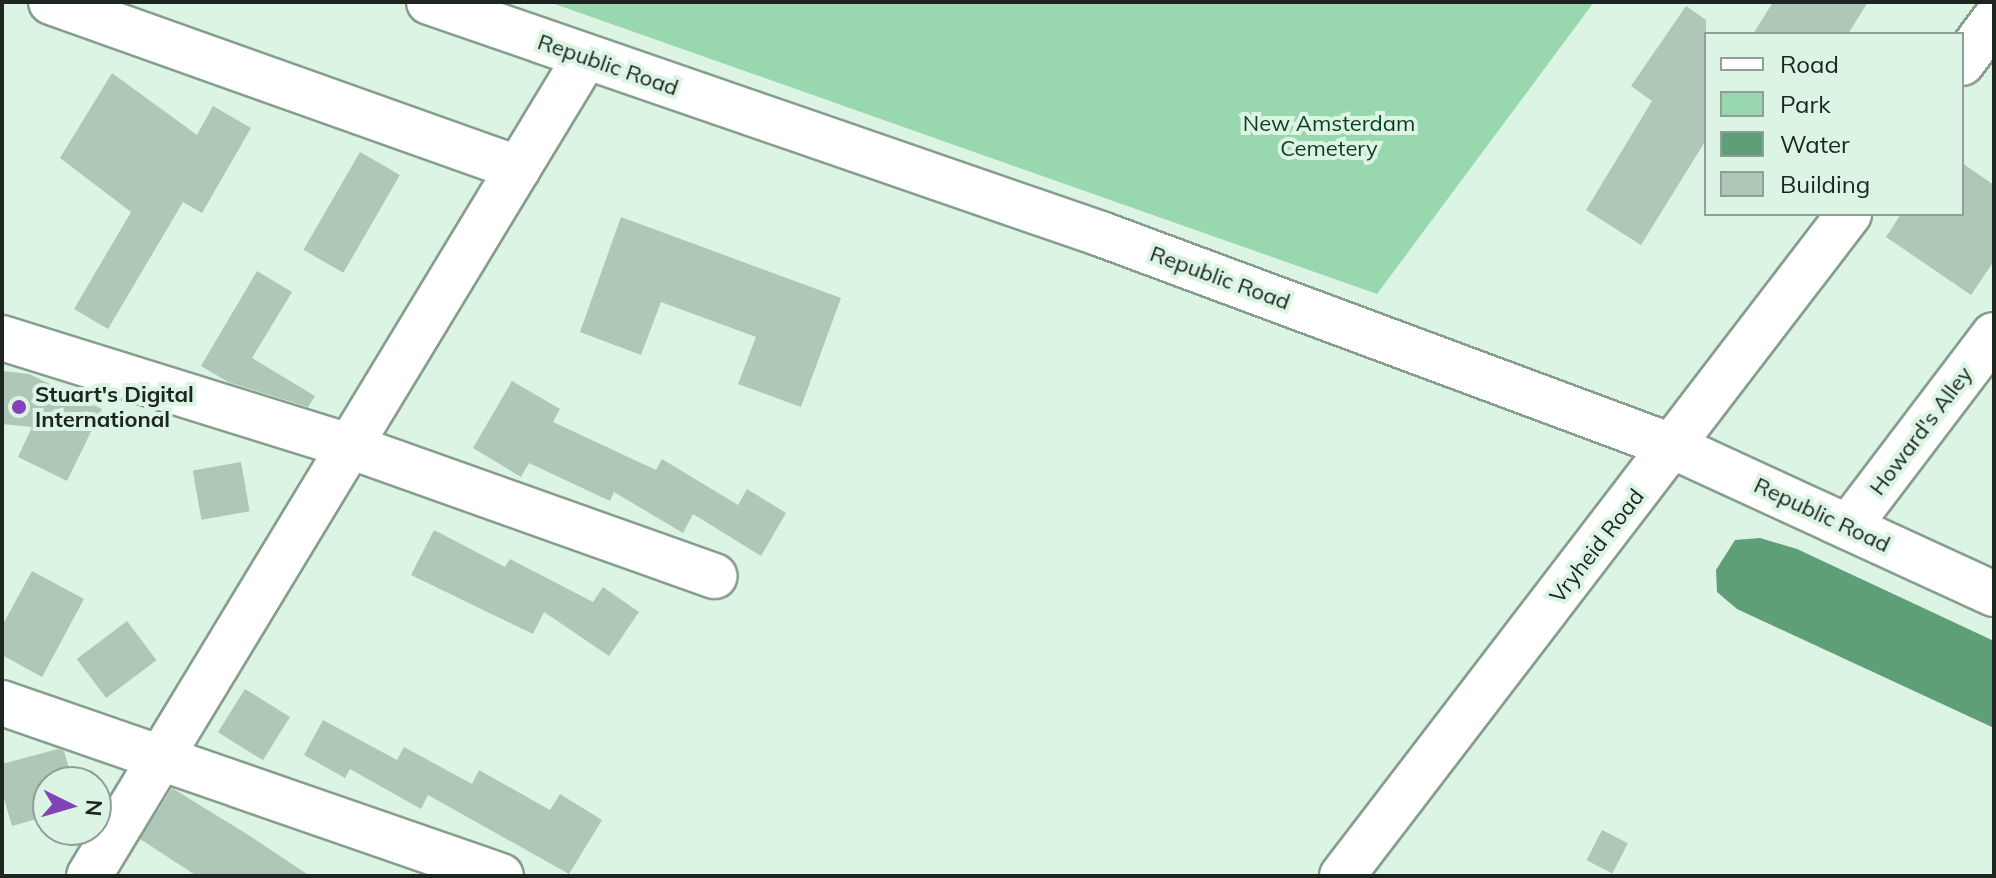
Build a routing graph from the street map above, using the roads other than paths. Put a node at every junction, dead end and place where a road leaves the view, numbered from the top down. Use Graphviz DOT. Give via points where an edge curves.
graph roads {
  1 [pos="51,2"];
  2 [pos="429,2"];
  3 [pos="1994,20"];
  4 [pos="585,58"];
  5 [pos="1964,60"];
  6 [pos="518,168"];
  7 [pos="1847,216"];
  8 [pos="1994,335"];
  9 [pos="2,338"];
  10 [pos="349,446"];
  11 [pos="1674,447"];
  12 [pos="1848,527"];
  13 [pos="715,576"];
  14 [pos="1994,594"];
  15 [pos="2,703"];
  16 [pos="162,759"];
  17 [pos="89,876"];
  18 [pos="501,876"];
  19 [pos="1342,876"];
  1 -- 6 [label="street"];
  2 -- 4 [label="street, Republic Road"];
  3 -- 5 [label="street"];
  4 -- 6 [label="street"];
  4 -- 11 [label="street, Republic Road" via="1101,234"];
  6 -- 10 [label="street"];
  7 -- 11 [label="street, Vryheid Road"];
  8 -- 12 [label="street, Howard's Alley"];
  9 -- 10 [label="street"];
  10 -- 13 [label="street"];
  10 -- 16 [label="street"];
  11 -- 12 [label="street, Republic Road"];
  11 -- 19 [label="street, Vryheid Road"];
  12 -- 14 [label="street, Republic Road"];
  15 -- 16 [label="street"];
  16 -- 17 [label="street"];
  16 -- 18 [label="street"];
}
